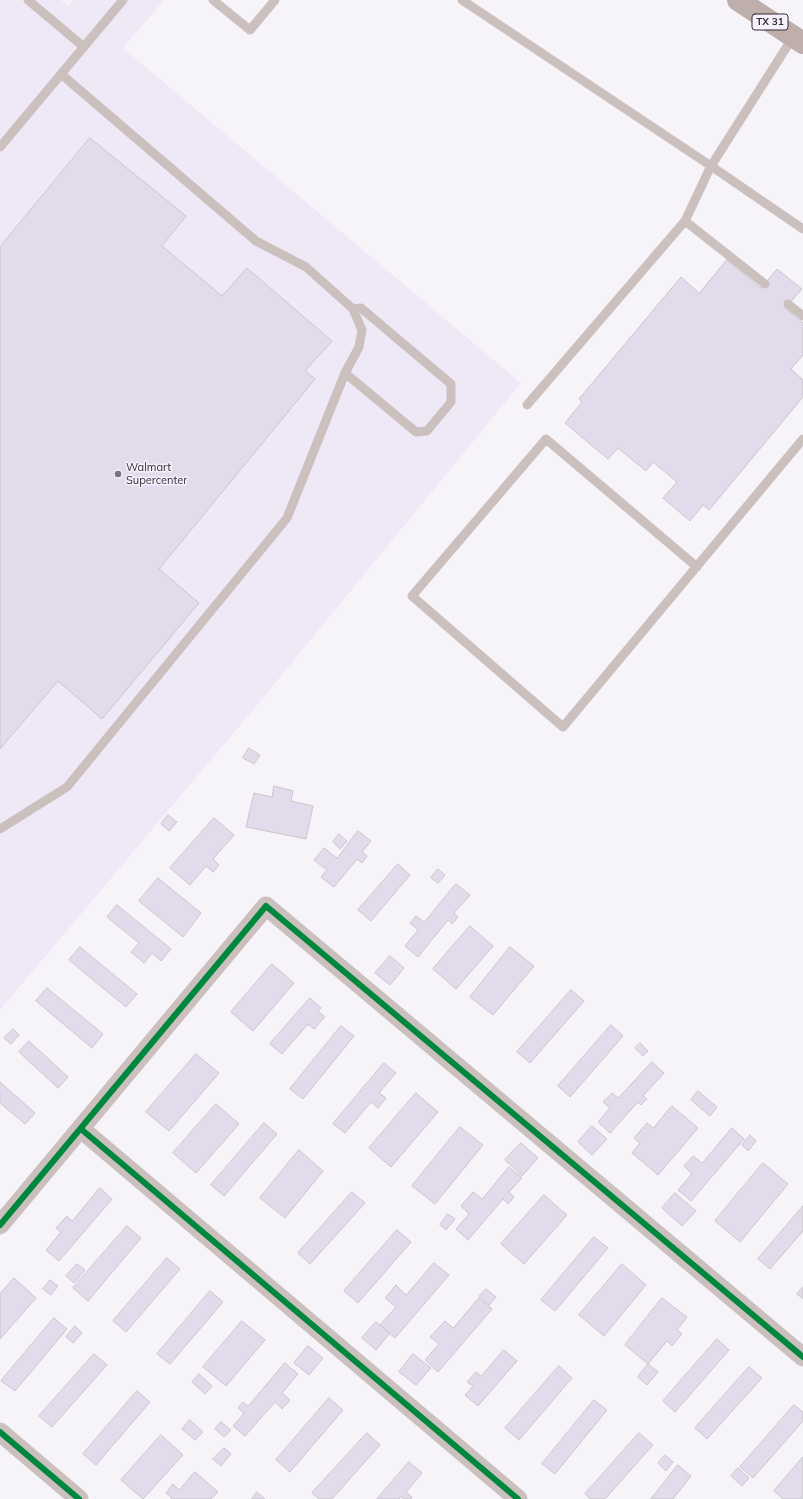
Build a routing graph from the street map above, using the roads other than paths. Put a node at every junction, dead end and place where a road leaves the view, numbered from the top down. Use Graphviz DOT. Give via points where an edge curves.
graph roads {
  1 [pos="28,0"];
  2 [pos="123,0"];
  3 [pos="213,0"];
  4 [pos="275,0"];
  5 [pos="462,0"];
  6 [pos="738,0"];
  7 [pos="798,40"];
  8 [pos="84,47"];
  9 [pos="61,74"];
  10 [pos="0,147"];
  11 [pos="711,166"];
  12 [pos="685,220"];
  13 [pos="803,229"];
  14 [pos="764,284"];
  15 [pos="788,304"];
  16 [pos="352,310"];
  17 [pos="803,316"];
  18 [pos="345,373"];
  19 [pos="527,405"];
  20 [pos="803,439"];
  21 [pos="697,567"];
  22 [pos="0,829"];
  23 [pos="81,1129"];
  24 [pos="0,1225"];
  25 [pos="803,1357"];
  26 [pos="0,1432"];
  27 [pos="79,1499"];
  28 [pos="518,1499"];
  1 -- 8 [label="lane"];
  2 -- 8 [label="lane"];
  3 -- 4 [label="lane" via="250,30"];
  5 -- 11 [label="lane"];
  6 -- 7 [label="main road, TX 31"];
  7 -- 11 [label="lane"];
  8 -- 9 [label="lane"];
  9 -- 10 [label="lane"];
  9 -- 16 [label="lane" via="256,241 306,267"];
  11 -- 12 [label="lane"];
  11 -- 13 [label="lane"];
  12 -- 14 [label="lane"];
  12 -- 19 [label="lane"];
  15 -- 17 [label="lane"];
  16 -- 18 [label="lane" via="362,330 358,347"];
  16 -- 18 [label="lane" via="361,308 451,384 451,402 427,431 416,432"];
  18 -- 22 [label="lane" via="287,518 67,787"];
  20 -- 21 [label="lane"];
  21 -- 21 [label="lane" via="563,727 412,596 546,439"];
  23 -- 24 [label="street"];
  23 -- 25 [label="street" via="266,906"];
  23 -- 28 [label="street"];
  26 -- 27 [label="street"];
}
